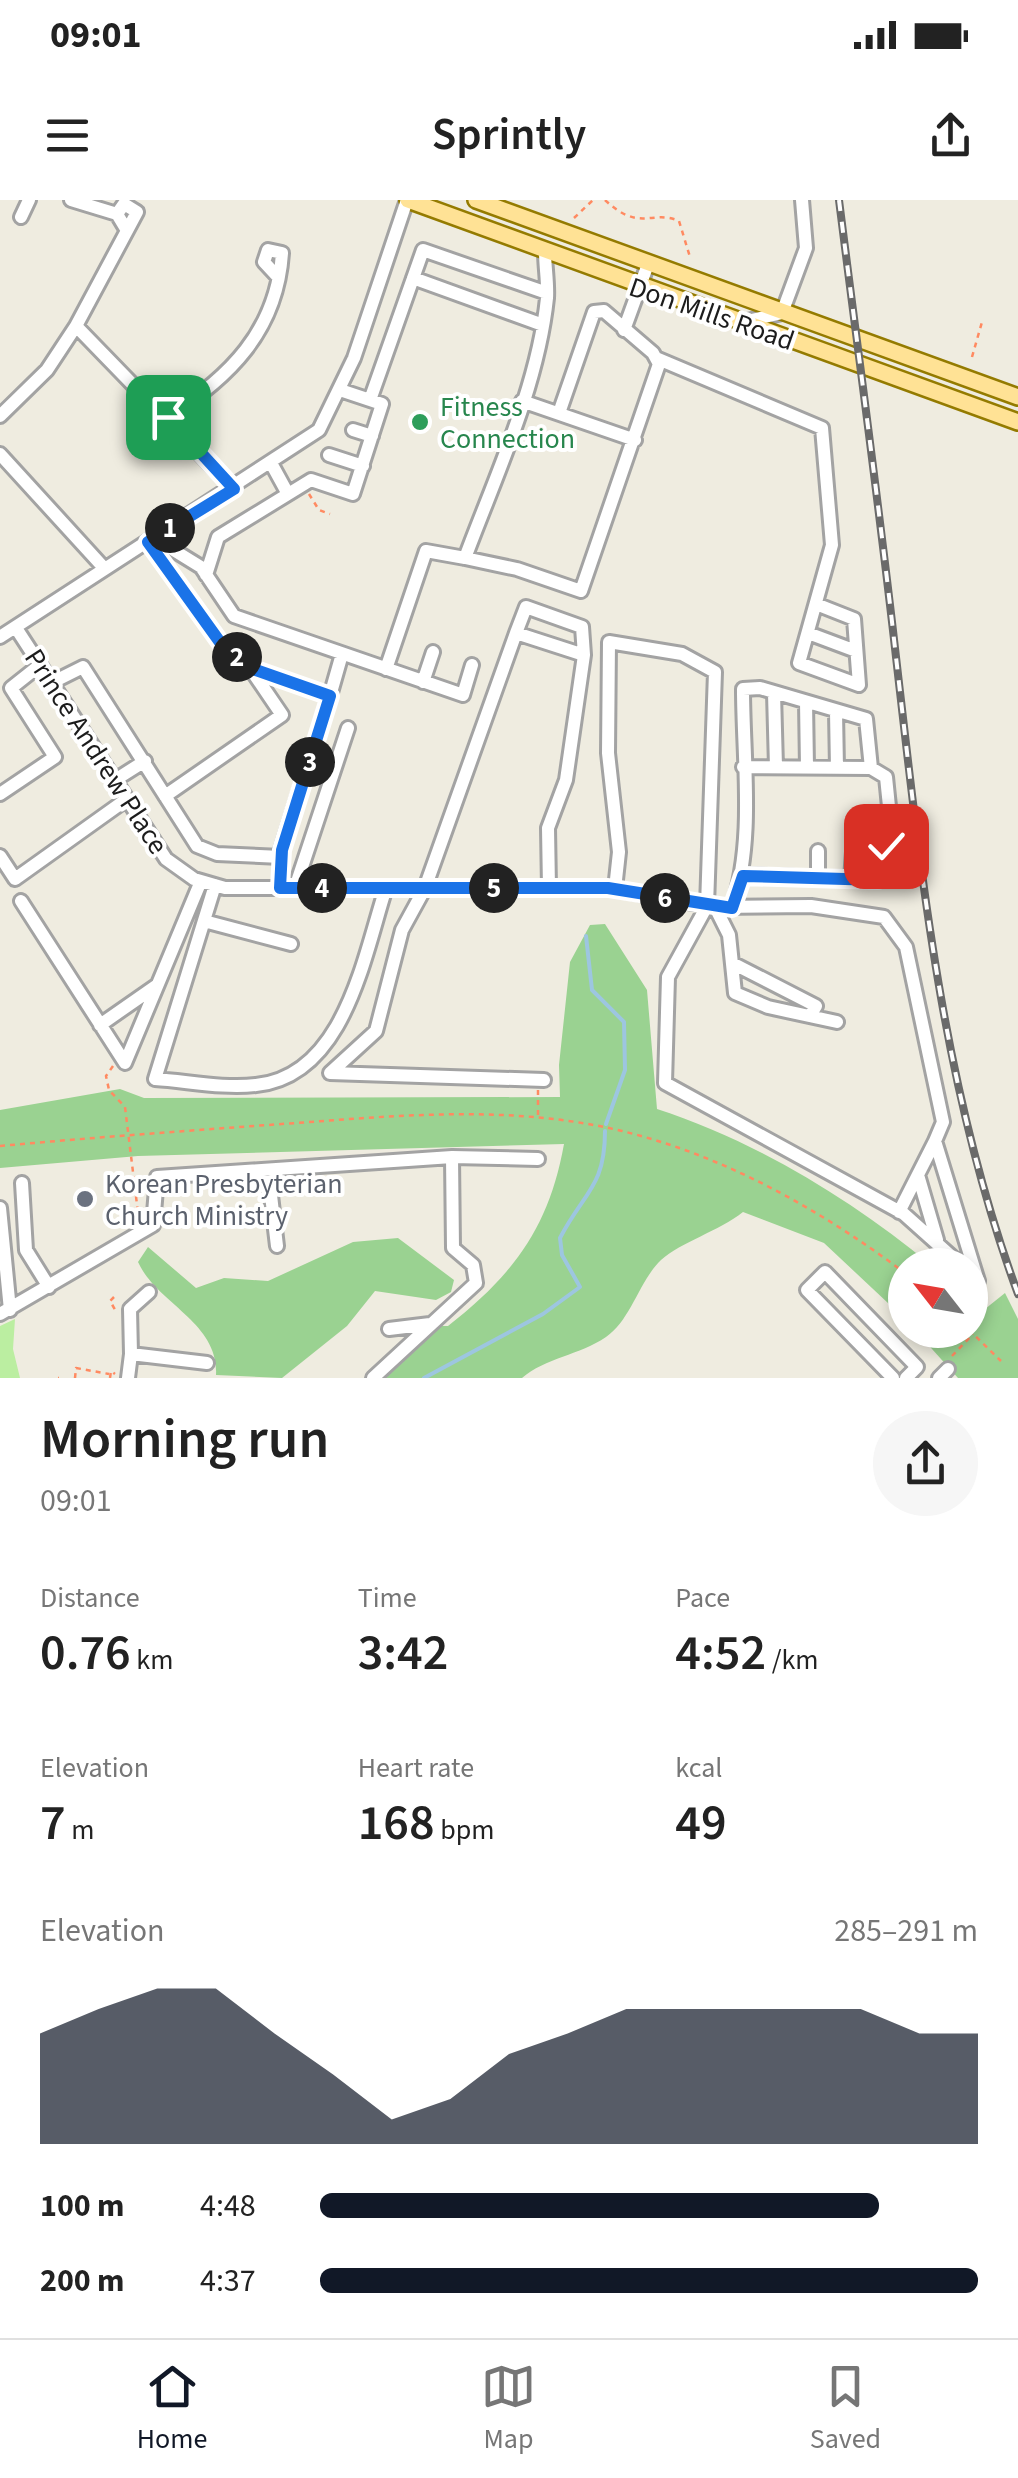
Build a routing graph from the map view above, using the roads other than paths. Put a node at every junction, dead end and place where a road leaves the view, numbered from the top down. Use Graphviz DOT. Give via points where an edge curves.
graph roads {
  1 [pos="29,200"];
  2 [pos="71,200"];
  3 [pos="408,200"];
  4 [pos="476,200"];
  5 [pos="802,200"];
  6 [pos="21,218"];
  7 [pos="544,251"];
  8 [pos="648,264"];
  9 [pos="277,276"];
  10 [pos="413,278"];
  11 [pos="639,288"];
  12 [pos="547,294"];
  13 [pos="782,313"];
  14 [pos="740,323"];
  15 [pos="76,326"];
  16 [pos="542,326"];
  17 [pos="624,330"];
  18 [pos="656,358"];
  19 [pos="340,390"];
  20 [pos="1018,397"];
  21 [pos="370,400"];
  22 [pos="522,401"];
  23 [pos="559,413"];
  24 [pos="0,416"];
  25 [pos="168,417"];
  26 [pos="1018,422"];
  27 [pos="353,430"];
  28 [pos="372,436"];
  29 [pos="636,440"];
  30 [pos="0,454"];
  31 [pos="329,455"];
  32 [pos="271,464"];
  33 [pos="362,466"];
  34 [pos="234,489"];
  35 [pos="288,494"];
  36 [pos="151,540"];
  37 [pos="465,558"];
  38 [pos="104,568"];
  39 [pos="206,575"];
  40 [pos="816,604"];
  41 [pos="16,628"];
  42 [pos="516,633"];
  43 [pos="808,633"];
  44 [pos="0,638"];
  45 [pos="856,651"];
  46 [pos="433,652"];
  47 [pos="342,654"];
  48 [pos="584,655"];
  49 [pos="472,664"];
  50 [pos="40,665"];
  51 [pos="250,668"];
  52 [pos="386,669"];
  53 [pos="52,682"];
  54 [pos="423,682"];
  55 [pos="774,694"];
  56 [pos="330,696"];
  57 [pos="806,702"];
  58 [pos="836,712"];
  59 [pos="348,728"];
  60 [pos="145,762"];
  61 [pos="743,767"];
  62 [pos="776,767"];
  63 [pos="807,768"];
  64 [pos="837,768"];
  65 [pos="871,768"];
  66 [pos="115,780"];
  67 [pos="0,794"];
  68 [pos="164,796"];
  69 [pos="127,798"];
  70 [pos="818,851"];
  71 [pos="853,852"];
  72 [pos="0,856"];
  73 [pos="280,856"];
  74 [pos="743,876"];
  75 [pos="818,878"];
  76 [pos="852,879"];
  77 [pos="208,883"];
  78 [pos="288,888"];
  79 [pos="386,888"];
  80 [pos="425,888"];
  81 [pos="549,888"];
  82 [pos="615,889"];
  83 [pos="21,901"];
  84 [pos="711,907"];
  85 [pos="732,908"];
  86 [pos="204,921"];
  87 [pos="291,944"];
  88 [pos="732,962"];
  89 [pos="157,986"];
  90 [pos="810,1016"];
  91 [pos="838,1022"];
  92 [pos="100,1025"];
  93 [pos="541,1080"];
  94 [pos="935,1141"];
  95 [pos="452,1156"];
  96 [pos="538,1159"];
  97 [pos="268,1170"];
  98 [pos="918,1175"];
  99 [pos="22,1183"];
  100 [pos="0,1208"];
  101 [pos="900,1212"];
  102 [pos="938,1242"];
  103 [pos="277,1246"];
  104 [pos="944,1248"];
  105 [pos="968,1248"];
  106 [pos="49,1287"];
  107 [pos="149,1292"];
  108 [pos="5,1312"];
  109 [pos="432,1324"];
  110 [pos="389,1329"];
  111 [pos="132,1354"];
  112 [pos="207,1362"];
  113 [pos="128,1378"];
  114 [pos="373,1378"];
  115 [pos="892,1378"];
  116 [pos="906,1378"];
  1 -- 6 [label="street"];
  2 -- 15 [label="street" via="117,214 126,229"];
  3 -- 7 [label="main road, Don Mills Road"];
  3 -- 19 [label="street"];
  4 -- 8 [label="main road, Don Mills Road"];
  5 -- 13 [label="street" via="806,248"];
  7 -- 11 [label="main road, Don Mills Road"];
  7 -- 12 [label="street"];
  8 -- 11 [label="street"];
  8 -- 13 [label="main road, Don Mills Road"];
  9 -- 25 [label="street" via="246,354 223,380"];
  10 -- 12 [label="street" via="423,250"];
  10 -- 16 [label="street"];
  10 -- 21 [label="street"];
  11 -- 14 [label="main road, Don Mills Road"];
  11 -- 17 [label="street"];
  12 -- 16 [label="street"];
  13 -- 14 [label="street"];
  13 -- 20 [label="main road, Don Mills Road"];
  14 -- 26 [label="main road, Don Mills Road"];
  15 -- 24 [label="street" via="46,370"];
  15 -- 25 [label="street"];
  16 -- 22 [label="street"];
  17 -- 18 [label="street"];
  17 -- 23 [label="street" via="612,316 594,312"];
  18 -- 29 [label="street"];
  18 -- 40 [label="street" via="822,428 832,545"];
  19 -- 21 [label="street"];
  19 -- 32 [label="street" via="319,430"];
  21 -- 28 [label="street" via="382,404"];
  22 -- 23 [label="street"];
  22 -- 37 [label="street"];
  23 -- 29 [label="street"];
  25 -- 34 [label="street"];
  27 -- 28 [label="street"];
  28 -- 33 [label="street"];
  29 -- 37 [label="street" via="582,591"];
  30 -- 38 [label="street"];
  31 -- 33 [label="street"];
  32 -- 34 [label="street"];
  32 -- 35 [label="street"];
  33 -- 35 [label="street" via="354,494 311,480"];
  34 -- 36 [label="street"];
  35 -- 39 [label="street" via="218,537"];
  36 -- 38 [label="street"];
  36 -- 39 [label="street"];
  36 -- 51 [label="street" via="222,645"];
  37 -- 52 [label="street" via="426,550"];
  38 -- 41 [label="street"];
  39 -- 47 [label="street" via="234,616"];
  40 -- 43 [label="street"];
  40 -- 45 [label="street" via="854,619"];
  41 -- 44 [label="street"];
  41 -- 50 [label="street, Prince Andrew Place"];
  42 -- 48 [label="street"];
  42 -- 48 [label="street" via="526,607 582,627"];
  42 -- 80 [label="street"];
  43 -- 45 [label="street"];
  43 -- 45 [label="street" via="799,664 859,684"];
  46 -- 54 [label="street"];
  47 -- 52 [label="street"];
  47 -- 56 [label="street"];
  48 -- 81 [label="street" via="566,780 548,828"];
  49 -- 54 [label="street" via="464,695"];
  50 -- 53 [label="street, Prince Andrew Place"];
  50 -- 67 [label="street" via="11,688 55,757"];
  51 -- 56 [label="street"];
  51 -- 68 [label="street" via="282,715"];
  52 -- 54 [label="street"];
  53 -- 60 [label="street" via="84,667"];
  53 -- 66 [label="street, Prince Andrew Place"];
  55 -- 57 [label="street"];
  55 -- 61 [label="street" via="742,689"];
  55 -- 62 [label="street"];
  56 -- 73 [label="street"];
  57 -- 58 [label="street"];
  57 -- 63 [label="street"];
  58 -- 64 [label="street"];
  58 -- 65 [label="street" via="866,720"];
  59 -- 78 [label="street"];
  60 -- 66 [label="street"];
  60 -- 68 [label="street"];
  61 -- 62 [label="street"];
  61 -- 74 [label="street"];
  62 -- 63 [label="street"];
  63 -- 64 [label="street"];
  64 -- 65 [label="street"];
  65 -- 76 [label="street" via="886,777 892,836 878,880"];
  66 -- 69 [label="street, Prince Andrew Place"];
  68 -- 73 [label="street" via="198,846 217,854"];
  69 -- 72 [label="street" via="16,878"];
  69 -- 77 [label="street, Prince Andrew Place" via="166,858"];
  70 -- 75 [label="street"];
  71 -- 76 [label="street"];
  73 -- 78 [label="street"];
  74 -- 75 [label="street"];
  74 -- 85 [label="street"];
  75 -- 76 [label="street"];
  77 -- 78 [label="street"];
  77 -- 86 [label="street"];
  77 -- 89 [label="street"];
  78 -- 79 [label="street"];
  79 -- 80 [label="street"];
  79 -- 86 [label="street" via="347,1007 325,1045 291,1072 258,1086 155,1080"];
  80 -- 81 [label="street"];
  80 -- 93 [label="street" via="402,930 376,1030 330,1073"];
  81 -- 82 [label="street"];
  82 -- 84 [label="street"];
  82 -- 84 [label="street" via="619,852 608,753 608,642 682,654 715,672"];
  83 -- 92 [label="street"];
  84 -- 85 [label="street"];
  84 -- 88 [label="street" via="730,935"];
  84 -- 101 [label="street" via="668,978 665,1084"];
  85 -- 94 [label="street" via="811,906 884,917 906,947 944,1122"];
  86 -- 87 [label="street"];
  88 -- 90 [label="street" via="798,993 816,1006"];
  88 -- 90 [label="street" via="735,992"];
  89 -- 92 [label="street"];
  89 -- 92 [label="street" via="124,1062"];
  90 -- 91 [label="street"];
  94 -- 98 [label="street"];
  94 -- 105 [label="street"];
  95 -- 96 [label="street"];
  95 -- 97 [label="street"];
  95 -- 109 [label="street" via="453,1248 473,1264 476,1283"];
  97 -- 103 [label="street"];
  97 -- 106 [label="street" via="157,1178 153,1226"];
  98 -- 101 [label="street"];
  98 -- 102 [label="street"];
  99 -- 106 [label="street" via="26,1250"];
  100 -- 108 [label="street"];
  101 -- 102 [label="street"];
  102 -- 104 [label="street"];
  106 -- 108 [label="street"];
  107 -- 111 [label="street" via="130,1309"];
  109 -- 110 [label="street"];
  109 -- 114 [label="street"];
  111 -- 112 [label="street"];
  111 -- 113 [label="street"];
  115 -- 116 [label="street" via="807,1290 825,1272 918,1367"];
}
